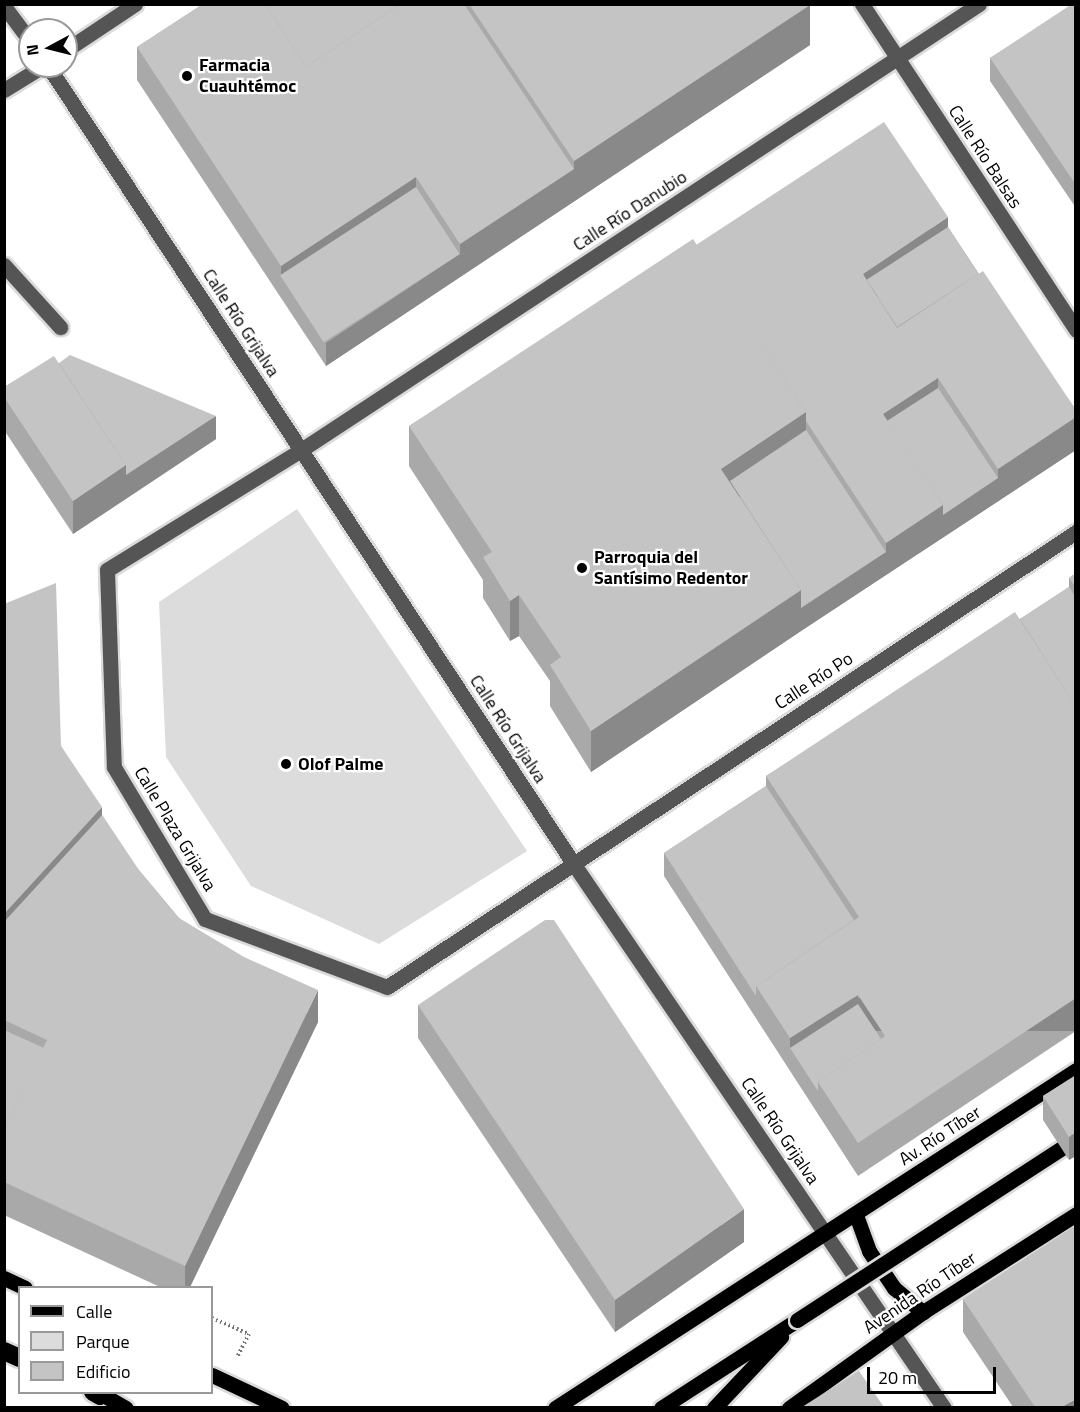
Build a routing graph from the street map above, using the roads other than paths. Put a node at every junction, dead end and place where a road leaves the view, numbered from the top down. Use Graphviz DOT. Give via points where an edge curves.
graph roads {
  1 [pos="135,4"];
  2 [pos="862,4"];
  3 [pos="980,4"];
  4 [pos="4,6"];
  5 [pos="18,25"];
  6 [pos="78,42"];
  7 [pos="898,58"];
  8 [pos="24,78"];
  9 [pos="56,78"];
  10 [pos="4,90"];
  11 [pos="4,265"];
  12 [pos="60,327"];
  13 [pos="1076,330"];
  14 [pos="301,450"];
  15 [pos="1076,532"];
  16 [pos="573,863"];
  17 [pos="1076,1070"];
  18 [pos="1076,1139"];
  19 [pos="1076,1214"];
  20 [pos="856,1215"];
  21 [pos="826,1234"];
  22 [pos="4,1278"];
  23 [pos="23,1286"];
  24 [pos="923,1312"];
  25 [pos="797,1320"];
  26 [pos="894,1334"];
  27 [pos="4,1351"];
  28 [pos="18,1357"];
  29 [pos="213,1374"];
  30 [pos="97,1394"];
  31 [pos="126,1407"];
  32 [pos="282,1407"];
  33 [pos="555,1407"];
  34 [pos="661,1407"];
  35 [pos="714,1407"];
  36 [pos="789,1407"];
  37 [pos="944,1407"];
  1 -- 6 [label="street"];
  2 -- 7 [label="street, Calle Río Balsas"];
  3 -- 7 [label="street, Calle Río Danubio"];
  4 -- 5 [label="street"];
  7 -- 13 [label="street, Calle Río Balsas"];
  7 -- 14 [label="street, Calle Río Danubio"];
  8 -- 10 [label="street"];
  9 -- 14 [label="street, Calle Río Grijalva"];
  11 -- 12 [label="street"];
  14 -- 16 [label="street, Calle Río Grijalva"];
  14 -- 16 [label="street, Calle Plaza Grijalva" via="107,570 114,767 205,919 387,987"];
  15 -- 16 [label="street, Calle Río Po"];
  16 -- 21 [label="street, Calle Río Grijalva"];
  17 -- 20 [label="main road, Av. Río Tíber"];
  18 -- 25 [label="main road, bridge"];
  19 -- 24 [label="main road, Avenida Río Tíber"];
  20 -- 21 [label="main road, Av. Río Tíber"];
  20 -- 24 [label="main road" via="869,1251 894,1288"];
  21 -- 26 [label="street, Calle Río Grijalva"];
  21 -- 33 [label="main road"];
  22 -- 23 [label="main road"];
  24 -- 26 [label="main road, Avenida Río Tíber"];
  25 -- 34 [label="main road"];
  25 -- 35 [label="main road"];
  26 -- 36 [label="main road, Avenida Río Tíber"];
  26 -- 37 [label="street, Calle Río Grijalva"];
  27 -- 28 [label="highway"];
  29 -- 32 [label="main road"];
  30 -- 31 [label="main road"];
}
